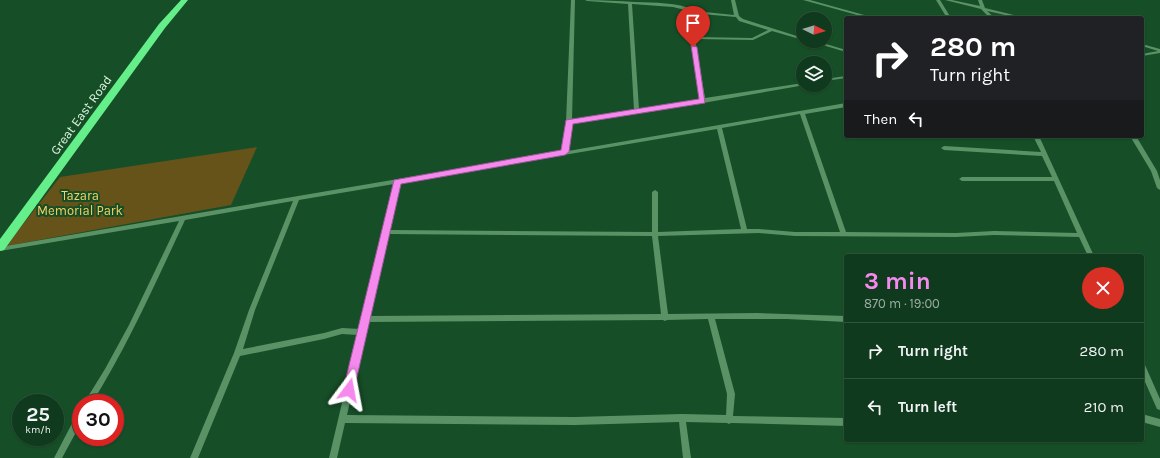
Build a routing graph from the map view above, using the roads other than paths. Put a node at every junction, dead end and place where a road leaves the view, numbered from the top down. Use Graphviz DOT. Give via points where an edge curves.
graph roads {
  1 [pos="185,0"];
  2 [pos="573,0"];
  3 [pos="587,0"];
  4 [pos="733,0"];
  5 [pos="805,0"];
  6 [pos="938,0"];
  7 [pos="947,0"];
  8 [pos="963,0"];
  9 [pos="980,2"];
  10 [pos="630,3"];
  11 [pos="983,9"];
  12 [pos="693,11"];
  13 [pos="738,16"];
  14 [pos="865,16"];
  15 [pos="948,16"];
  16 [pos="991,16"];
  17 [pos="1015,16"];
  18 [pos="771,30"];
  19 [pos="796,37"];
  20 [pos="692,38"];
  21 [pos="1144,46"];
  22 [pos="832,47"];
  23 [pos="844,50"];
  24 [pos="1160,51"];
  25 [pos="1144,55"];
  26 [pos="844,77"];
  27 [pos="832,79"];
  28 [pos="796,85"];
  29 [pos="703,101"];
  30 [pos="844,105"];
  31 [pos="637,112"];
  32 [pos="802,113"];
  33 [pos="569,122"];
  34 [pos="719,126"];
  35 [pos="1037,138"];
  36 [pos="1134,138"];
  37 [pos="944,148"];
  38 [pos="565,152"];
  39 [pos="1044,154"];
  40 [pos="962,179"];
  41 [pos="1056,179"];
  42 [pos="397,182"];
  43 [pos="1160,188"];
  44 [pos="655,192"];
  45 [pos="297,199"];
  46 [pos="183,218"];
  47 [pos="744,231"];
  48 [pos="386,232"];
  49 [pos="843,233"];
  50 [pos="655,234"];
  51 [pos="1081,235"];
  52 [pos="0,248"];
  53 [pos="1090,254"];
  54 [pos="711,316"];
  55 [pos="665,318"];
  56 [pos="366,319"];
  57 [pos="844,319"];
  58 [pos="362,332"];
  59 [pos="238,353"];
  60 [pos="1144,371"];
  61 [pos="94,394"];
  62 [pos="1160,406"];
  63 [pos="682,418"];
  64 [pos="342,419"];
  65 [pos="1144,419"];
  66 [pos="730,420"];
  67 [pos="844,422"];
  68 [pos="1160,423"];
  69 [pos="72,432"];
  70 [pos="58,458"];
  71 [pos="194,458"];
  72 [pos="333,458"];
  73 [pos="687,458"];
  1 -- 52 [label="highway, Great East Road" via="162,26"];
  2 -- 33 [label="street"];
  3 -- 10 [label="street"];
  4 -- 13 [label="street"];
  5 -- 14 [label="street"];
  6 -- 15 [label="street"];
  7 -- 11 [label="street"];
  8 -- 9 [label="street"];
  9 -- 11 [label="street"];
  10 -- 12 [label="street" via="672,6"];
  10 -- 31 [label="street"];
  11 -- 16 [label="street"];
  11 -- 17 [label="street"];
  12 -- 13 [label="street"];
  12 -- 20 [label="street" via="688,12"];
  13 -- 18 [label="street" via="741,20"];
  18 -- 19 [label="street"];
  18 -- 20 [label="street" via="754,39"];
  20 -- 29 [label="street"];
  21 -- 24 [label="street"];
  22 -- 23 [label="street"];
  24 -- 25 [label="street"];
  26 -- 27 [label="street"];
  28 -- 29 [label="street"];
  29 -- 31 [label="street"];
  30 -- 32 [label="street"];
  31 -- 33 [label="street"];
  32 -- 34 [label="street"];
  32 -- 49 [label="street"];
  33 -- 38 [label="street"];
  34 -- 38 [label="street"];
  34 -- 47 [label="street"];
  35 -- 39 [label="street"];
  36 -- 43 [label="street" via="1154,171"];
  37 -- 39 [label="street"];
  38 -- 42 [label="street"];
  39 -- 41 [label="street"];
  40 -- 41 [label="street"];
  41 -- 51 [label="street"];
  42 -- 45 [label="street"];
  42 -- 48 [label="street"];
  44 -- 50 [label="street"];
  45 -- 46 [label="street"];
  45 -- 59 [label="street" via="252,310"];
  46 -- 52 [label="street"];
  46 -- 61 [label="street" via="131,327"];
  47 -- 49 [label="street"];
  47 -- 50 [label="street"];
  48 -- 50 [label="street"];
  48 -- 56 [label="street"];
  49 -- 51 [label="street"];
  50 -- 55 [label="street"];
  51 -- 53 [label="street"];
  54 -- 55 [label="street"];
  54 -- 57 [label="street" via="787,315"];
  54 -- 66 [label="street" via="731,394"];
  55 -- 56 [label="street"];
  56 -- 58 [label="street"];
  58 -- 59 [label="street" via="342,331"];
  58 -- 64 [label="street"];
  59 -- 71 [label="street"];
  60 -- 62 [label="street"];
  63 -- 64 [label="street" via="575,421"];
  63 -- 66 [label="street"];
  63 -- 73 [label="street"];
  64 -- 72 [label="street"];
  65 -- 68 [label="street"];
  66 -- 67 [label="street"];
  69 -- 70 [label="street"];
}
